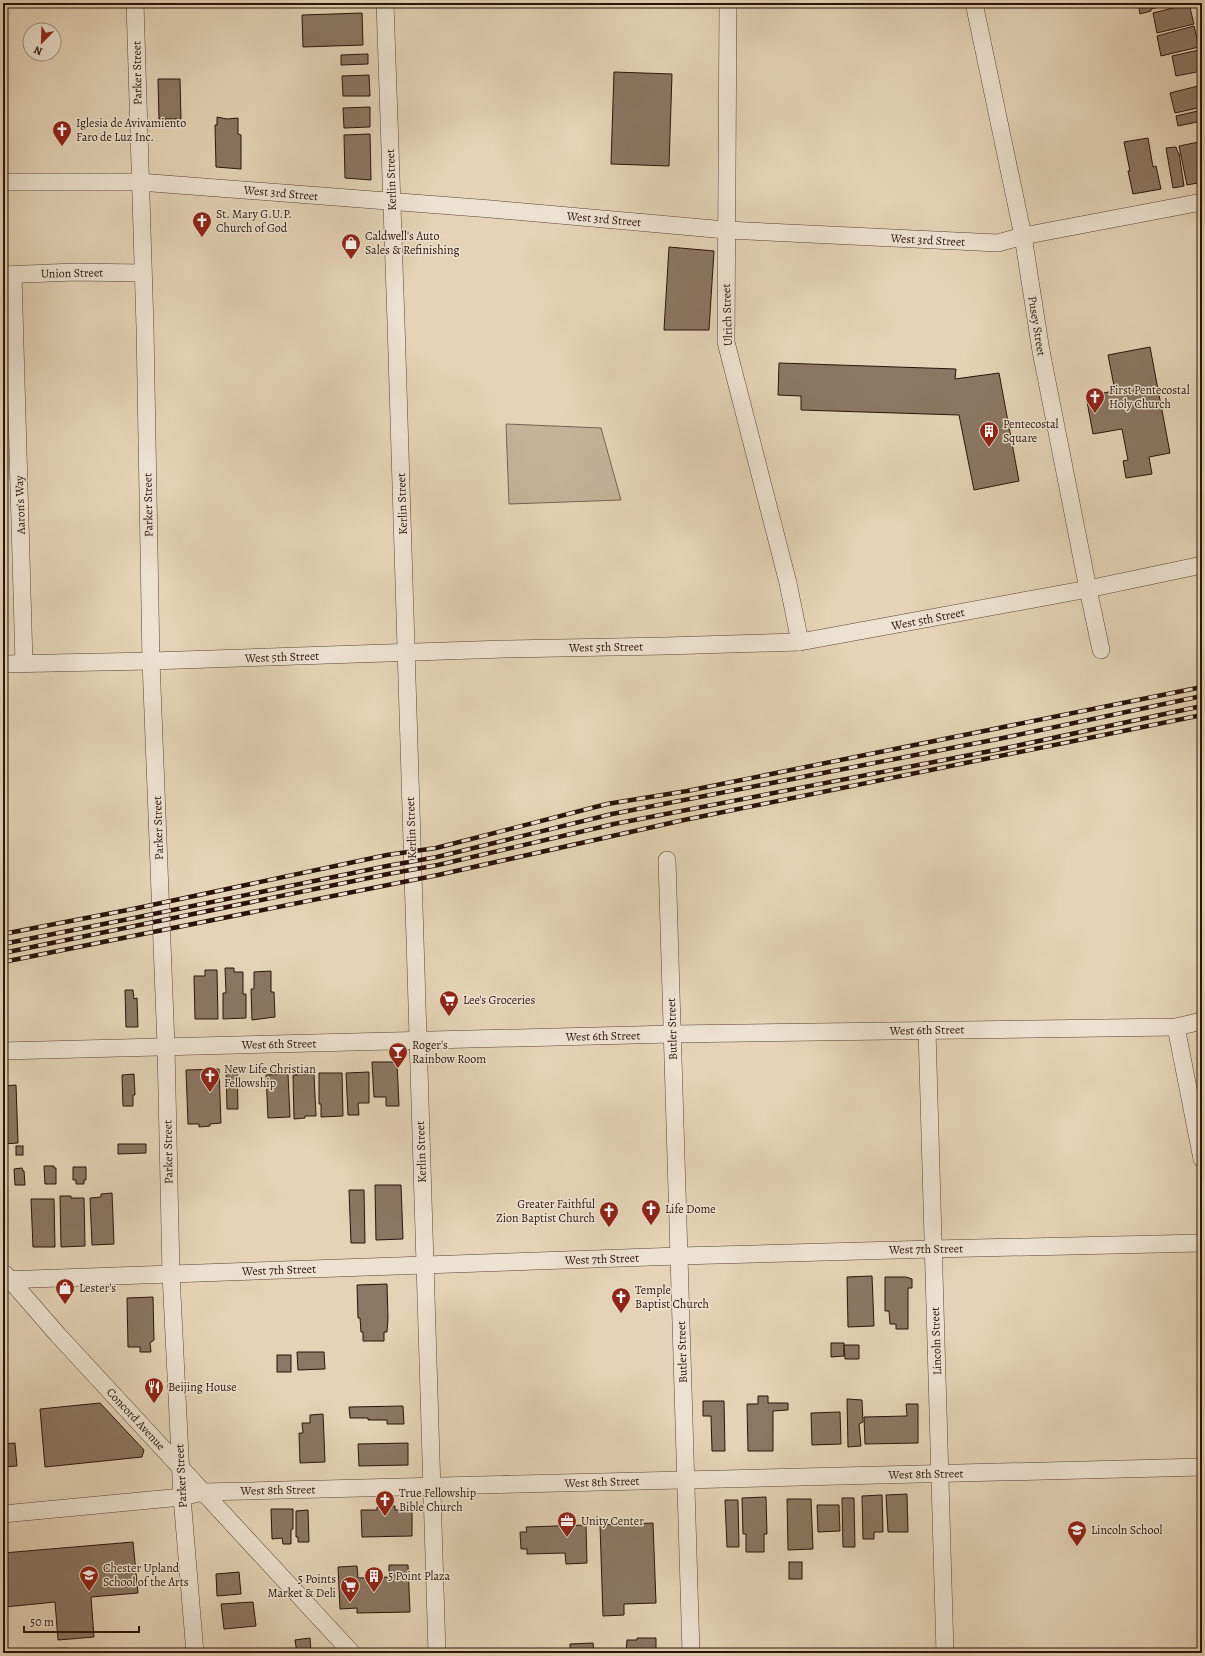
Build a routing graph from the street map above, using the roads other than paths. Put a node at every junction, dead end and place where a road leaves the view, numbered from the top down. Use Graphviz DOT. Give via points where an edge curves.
graph roads {
  1 [pos="135,3"];
  2 [pos="385,3"];
  3 [pos="728,3"];
  4 [pos="974,3"];
  5 [pos="3,182"];
  6 [pos="139,182"];
  7 [pos="392,202"];
  8 [pos="1202,202"];
  9 [pos="726,230"];
  10 [pos="1023,236"];
  11 [pos="142,273"];
  12 [pos="8,275"];
  13 [pos="1202,565"];
  14 [pos="1088,589"];
  15 [pos="800,642"];
  16 [pos="1101,650"];
  17 [pos="406,653"];
  18 [pos="151,661"];
  19 [pos="24,663"];
  20 [pos="3,664"];
  21 [pos="667,860"];
  22 [pos="1202,1021"];
  23 [pos="1176,1027"];
  24 [pos="927,1030"];
  25 [pos="672,1034"];
  26 [pos="418,1041"];
  27 [pos="166,1046"];
  28 [pos="3,1051"];
  29 [pos="1202,1159"];
  30 [pos="1202,1243"];
  31 [pos="933,1249"];
  32 [pos="679,1256"];
  33 [pos="425,1266"];
  34 [pos="171,1274"];
  35 [pos="5,1277"];
  36 [pos="1202,1467"];
  37 [pos="181,1468"];
  38 [pos="940,1474"];
  39 [pos="686,1480"];
  40 [pos="432,1487"];
  41 [pos="203,1492"];
  42 [pos="182,1497"];
  43 [pos="3,1514"];
  44 [pos="195,1653"];
  45 [pos="352,1653"];
  46 [pos="437,1653"];
  47 [pos="691,1653"];
  48 [pos="945,1653"];
  1 -- 6 [label="street, Parker Street"];
  2 -- 7 [label="street, Kerlin Street"];
  3 -- 9 [label="street, Ulrich Street"];
  4 -- 10 [label="street, Pusey Street"];
  5 -- 6 [label="street, West 3rd Street"];
  6 -- 7 [label="street, West 3rd Street"];
  6 -- 11 [label="street, Parker Street"];
  7 -- 9 [label="street, West 3rd Street"];
  7 -- 17 [label="street, Kerlin Street"];
  8 -- 10 [label="street, West 3rd Street"];
  9 -- 10 [label="street, West 3rd Street" via="998,243"];
  9 -- 15 [label="street, Ulrich Street" via="726,342"];
  10 -- 14 [label="street, Pusey Street" via="1041,351"];
  11 -- 12 [label="street, Union Street" via="74,272"];
  11 -- 18 [label="street, Parker Street"];
  12 -- 19 [label="street, Aaron's Way"];
  13 -- 14 [label="street, West 5th Street"];
  14 -- 15 [label="street, West 5th Street"];
  14 -- 16 [label="street, Pusey Street"];
  15 -- 17 [label="street, West 5th Street"];
  17 -- 18 [label="street, West 5th Street"];
  17 -- 26 [label="street, Kerlin Street"];
  18 -- 19 [label="street, West 5th Street"];
  18 -- 27 [label="street, Parker Street"];
  19 -- 20 [label="street, West 5th Street"];
  21 -- 25 [label="street, Butler Street"];
  22 -- 23 [label="street, West 6th Street"];
  23 -- 24 [label="street, West 6th Street"];
  23 -- 29 [label="street"];
  24 -- 25 [label="street, West 6th Street"];
  24 -- 31 [label="street, Lincoln Street"];
  25 -- 26 [label="street, West 6th Street"];
  25 -- 32 [label="street, Butler Street"];
  26 -- 27 [label="street, West 6th Street"];
  26 -- 33 [label="street, Kerlin Street"];
  27 -- 28 [label="street, West 6th Street"];
  27 -- 34 [label="street, Parker Street"];
  30 -- 31 [label="street, West 7th Street"];
  31 -- 32 [label="street, West 7th Street"];
  31 -- 38 [label="street, Lincoln Street"];
  32 -- 33 [label="street, West 7th Street"];
  32 -- 39 [label="street, Butler Street"];
  33 -- 34 [label="street, West 7th Street"];
  33 -- 40 [label="street, Kerlin Street"];
  34 -- 35 [label="street, West 7th Street"];
  34 -- 37 [label="street, Parker Street"];
  35 -- 37 [label="street, Concord Avenue"];
  36 -- 38 [label="street, West 8th Street"];
  37 -- 41 [label="street, Concord Avenue"];
  37 -- 42 [label="street, Parker Street"];
  38 -- 39 [label="street, West 8th Street"];
  38 -- 48 [label="street, Lincoln Street"];
  39 -- 40 [label="street, West 8th Street"];
  39 -- 47 [label="street, Butler Street"];
  40 -- 41 [label="street, West 8th Street"];
  40 -- 46 [label="street, Kerlin Street"];
  41 -- 42 [label="street, West 8th Street"];
  41 -- 45 [label="street, Concord Avenue"];
  42 -- 43 [label="street, West 8th Street"];
  42 -- 44 [label="street, Parker Street"];
}
